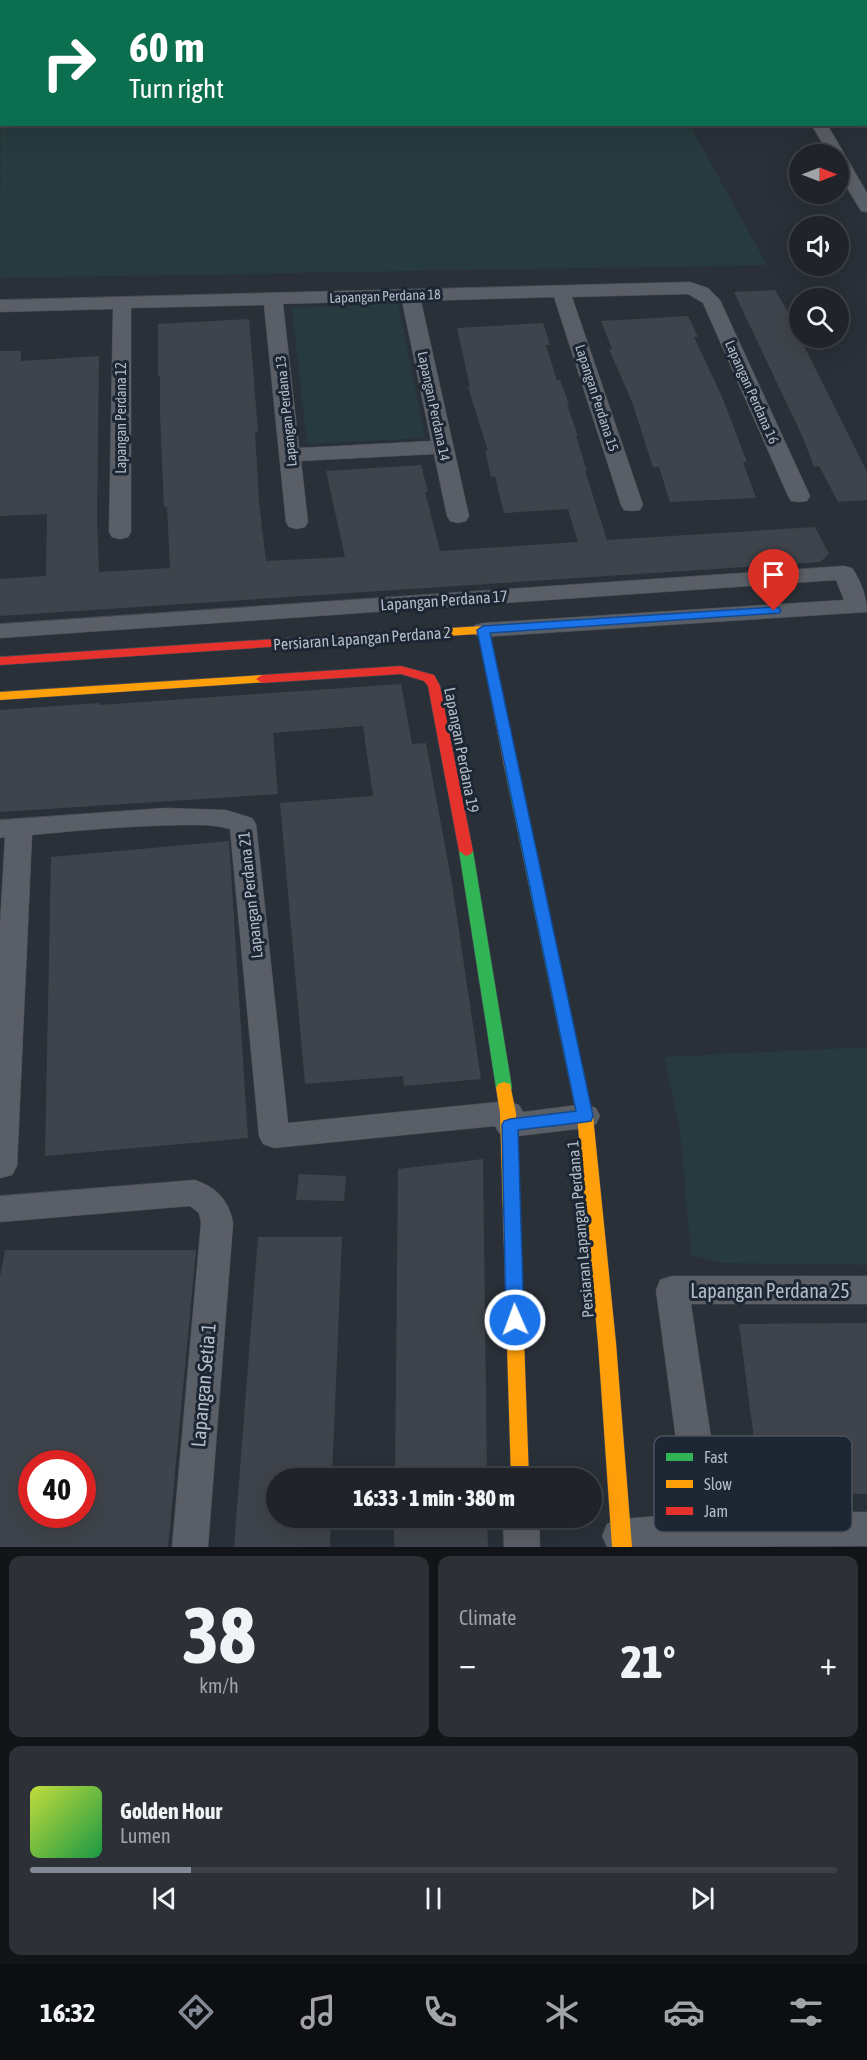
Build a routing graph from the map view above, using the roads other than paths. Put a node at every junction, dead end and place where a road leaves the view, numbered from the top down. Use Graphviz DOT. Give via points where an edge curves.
graph roads {
  1 [pos="820,126"];
  2 [pos="831,144"];
  3 [pos="849,175"];
  4 [pos="867,207"];
  5 [pos="561,291"];
  6 [pos="701,292"];
  7 [pos="410,295"];
  8 [pos="273,299"];
  9 [pos="122,303"];
  10 [pos="69,304"];
  11 [pos="0,306"];
  12 [pos="0,324"];
  13 [pos="443,447"];
  14 [pos="290,455"];
  15 [pos="799,496"];
  16 [pos="632,506"];
  17 [pos="458,516"];
  18 [pos="297,522"];
  19 [pos="120,532"];
  20 [pos="862,605"];
  21 [pos="483,630"];
  22 [pos="4,631"];
  23 [pos="0,661"];
  24 [pos="0,696"];
  25 [pos="9,828"];
  26 [pos="3,1070"];
  27 [pos="585,1116"];
  28 [pos="509,1119"];
  29 [pos="2,1166"];
  30 [pos="0,1209"];
  31 [pos="867,1290"];
  32 [pos="693,1436"];
  33 [pos="520,1468"];
  34 [pos="521,1528"];
  35 [pos="867,1529"];
  36 [pos="852,1530"];
  37 [pos="814,1532"];
  38 [pos="708,1538"];
  39 [pos="621,1541"];
  40 [pos="190,1547"];
  41 [pos="522,1547"];
  1 -- 2 [label="street"];
  3 -- 4 [label="street"];
  5 -- 6 [label="street, Lapangan Perdana 18" via="679,287"];
  5 -- 7 [label="street, Lapangan Perdana 18"];
  5 -- 16 [label="street, Lapangan Perdana 15"];
  6 -- 15 [label="street, Lapangan Perdana 16" via="711,300"];
  7 -- 8 [label="street, Lapangan Perdana 18"];
  7 -- 13 [label="street, Lapangan Perdana 14"];
  8 -- 9 [label="street, Lapangan Perdana 18"];
  8 -- 14 [label="street, Lapangan Perdana 13"];
  9 -- 10 [label="street, Lapangan Perdana 18"];
  9 -- 19 [label="street, Lapangan Perdana 12"];
  10 -- 11 [label="street, Lapangan Perdana 18"];
  10 -- 12 [label="street, Lapangan Perdana 18" via="39,320"];
  13 -- 14 [label="street"];
  13 -- 17 [label="street, Lapangan Perdana 14"];
  14 -- 18 [label="street, Lapangan Perdana 13"];
  20 -- 21 [label="street, Persiaran Lapangan Perdana 2"];
  20 -- 22 [label="street, Lapangan Perdana 17" via="844,573"];
  21 -- 23 [label="street, Persiaran Lapangan Perdana 2"];
  21 -- 27 [label="street, Persiaran Lapangan Perdana 1"];
  24 -- 28 [label="street, Lapangan Perdana 19" via="401,670 429,678 434,687 472,884"];
  25 -- 26 [label="street"];
  25 -- 28 [label="street, Lapangan Perdana 21" via="150,818 225,818 243,824 274,1136"];
  26 -- 29 [label="street"];
  27 -- 28 [label="street"];
  27 -- 39 [label="street, Persiaran Lapangan Perdana 1"];
  28 -- 33 [label="street"];
  30 -- 40 [label="street, Lapangan Setia 1" via="195,1193 215,1210"];
  31 -- 32 [label="street, Lapangan Perdana 25" via="672,1290"];
  34 -- 41 [label="street"];
  35 -- 36 [label="street"];
  37 -- 38 [label="street"];
  38 -- 39 [label="street"];
}
